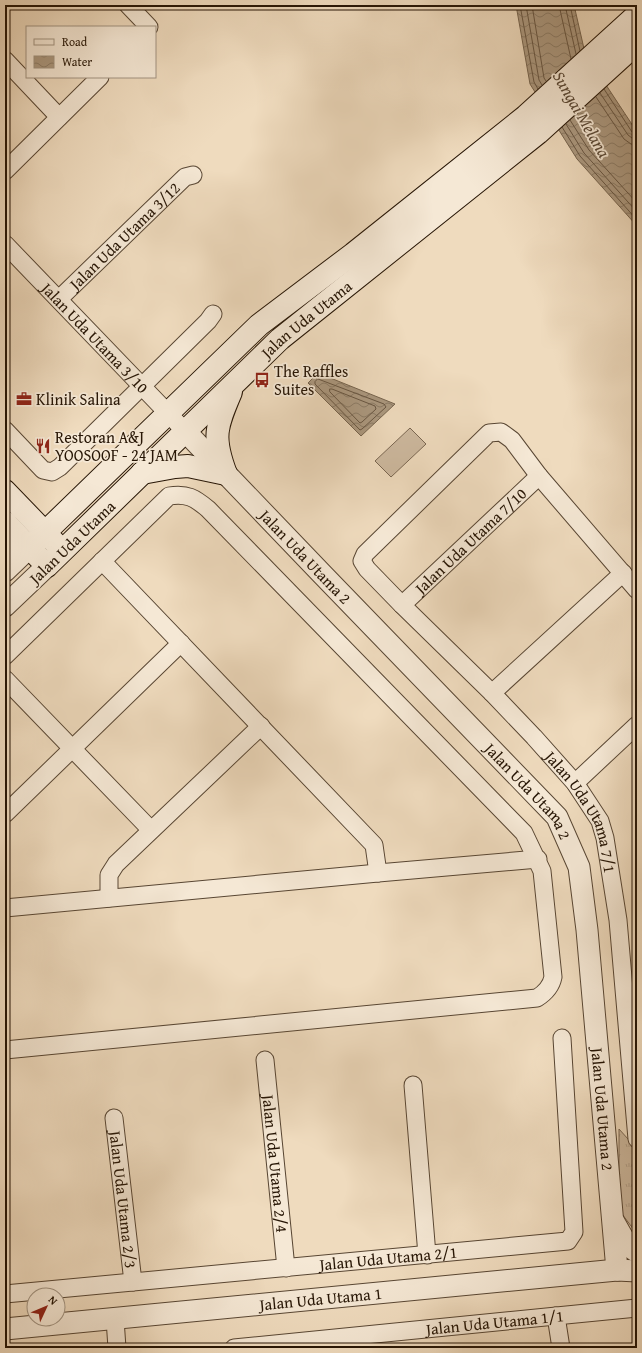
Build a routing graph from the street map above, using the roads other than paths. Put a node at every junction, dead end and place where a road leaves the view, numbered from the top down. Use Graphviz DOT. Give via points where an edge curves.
graph roads {
  1 [pos="128,5"];
  2 [pos="637,15"];
  3 [pos="148,26"];
  4 [pos="637,43"];
  5 [pos="5,60"];
  6 [pos="603,60"];
  7 [pos="99,78"];
  8 [pos="59,117"];
  9 [pos="532,125"];
  10 [pos="5,171"];
  11 [pos="193,175"];
  12 [pos="5,244"];
  13 [pos="58,299"];
  14 [pos="213,314"];
  15 [pos="236,381"];
  16 [pos="142,386"];
  17 [pos="168,413"];
  18 [pos="5,430"];
  19 [pos="185,431"];
  20 [pos="142,473"];
  21 [pos="226,474"];
  22 [pos="539,476"];
  23 [pos="5,491"];
  24 [pos="75,503"];
  25 [pos="11,518"];
  26 [pos="37,540"];
  27 [pos="5,557"];
  28 [pos="55,558"];
  29 [pos="102,561"];
  30 [pos="5,571"];
  31 [pos="623,573"];
  32 [pos="637,590"];
  33 [pos="402,605"];
  34 [pos="5,606"];
  35 [pos="181,643"];
  36 [pos="5,656"];
  37 [pos="5,679"];
  38 [pos="492,693"];
  39 [pos="637,725"];
  40 [pos="261,726"];
  41 [pos="73,749"];
  42 [pos="575,783"];
  43 [pos="5,814"];
  44 [pos="151,830"];
  45 [pos="538,859"];
  46 [pos="378,873"];
  47 [pos="109,898"];
  48 [pos="5,908"];
  49 [pos="562,1038"];
  50 [pos="5,1050"];
  51 [pos="265,1060"];
  52 [pos="413,1085"];
  53 [pos="114,1118"];
  54 [pos="637,1139"];
  55 [pos="613,1220"];
  56 [pos="637,1252"];
  57 [pos="427,1254"];
  58 [pos="286,1268"];
  59 [pos="627,1271"];
  60 [pos="567,1275"];
  61 [pos="133,1282"];
  62 [pos="5,1294"];
  63 [pos="637,1308"];
  64 [pos="556,1316"];
  65 [pos="115,1319"];
  66 [pos="5,1329"];
  67 [pos="352,1342"];
  68 [pos="117,1348"];
  69 [pos="234,1348"];
  70 [pos="560,1348"];
  1 -- 3 [label="street"];
  2 -- 6 [label="main road"];
  4 -- 6 [label="main road"];
  5 -- 8 [label="street"];
  6 -- 9 [label="main road"];
  7 -- 8 [label="street"];
  8 -- 10 [label="street"];
  9 -- 15 [label="main road, Jalan Uda Utama" via="280,339"];
  9 -- 17 [label="main road, Jalan Uda Utama" via="259,324"];
  11 -- 13 [label="street, Jalan Uda Utama 3/12" via="185,177"];
  12 -- 13 [label="street, Jalan Uda Utama 3/10"];
  13 -- 16 [label="street, Jalan Uda Utama 3/10"];
  14 -- 16 [label="street"];
  15 -- 19 [label="main road, Jalan Uda Utama"];
  15 -- 21 [label="main road" via="217,430 218,448"];
  16 -- 17 [label="street, Jalan Uda Utama 3/10"];
  16 -- 18 [label="street" via="52,472 42,470"];
  17 -- 19 [label="street, Jalan Uda Utama 3/10"];
  17 -- 24 [label="main road, Jalan Uda Utama"];
  19 -- 20 [label="main road, Jalan Uda Utama"];
  19 -- 21 [label="street, Jalan Uda Utama 2"];
  20 -- 21 [label="main road" via="188,466"];
  20 -- 28 [label="main road, Jalan Uda Utama"];
  21 -- 55 [label="street, Jalan Uda Utama 2" via="557,817 579,867 588,930"];
  22 -- 31 [label="street"];
  22 -- 33 [label="street, Jalan Uda Utama 7/10"];
  22 -- 33 [label="street, Jalan Uda Utama 7/1" via="512,440 501,432 489,433 365,554 362,561 367,569"];
  23 -- 25 [label="main road"];
  24 -- 25 [label="main road" via="57,511"];
  24 -- 26 [label="main road, Jalan Uda Utama"];
  25 -- 26 [label="main road"];
  25 -- 27 [label="main road"];
  26 -- 28 [label="main road"];
  26 -- 30 [label="street, Jalan Uda Utama"];
  28 -- 34 [label="street, Jalan Uda Utama"];
  29 -- 35 [label="street"];
  29 -- 36 [label="street"];
  29 -- 45 [label="street" via="170,496 181,494 196,499 524,833"];
  31 -- 32 [label="street"];
  31 -- 38 [label="street"];
  33 -- 38 [label="street, Jalan Uda Utama 7/1"];
  35 -- 40 [label="street"];
  35 -- 41 [label="street"];
  37 -- 41 [label="street"];
  38 -- 42 [label="street, Jalan Uda Utama 7/1"];
  39 -- 42 [label="street"];
  40 -- 44 [label="street"];
  40 -- 46 [label="street" via="374,844"];
  41 -- 43 [label="street"];
  41 -- 44 [label="street"];
  42 -- 54 [label="street, Jalan Uda Utama 7/1" via="600,821 605,838 618,920"];
  44 -- 47 [label="street" via="116,864 109,875"];
  45 -- 46 [label="street"];
  45 -- 50 [label="street" via="542,871 553,977 545,993 537,998"];
  46 -- 47 [label="street"];
  47 -- 48 [label="street"];
  49 -- 57 [label="street, Jalan Uda Utama 2/1" via="574,1232 568,1241"];
  51 -- 58 [label="street, Jalan Uda Utama 2/4"];
  52 -- 57 [label="street"];
  53 -- 61 [label="street, Jalan Uda Utama 2/3"];
  55 -- 56 [label="street" via="627,1245"];
  55 -- 59 [label="street, Jalan Uda Utama 2"];
  55 -- 60 [label="street" via="598,1257"];
  57 -- 58 [label="street, Jalan Uda Utama 2/1"];
  58 -- 61 [label="street, Jalan Uda Utama 2/1"];
  59 -- 60 [label="street, Jalan Uda Utama 1"];
  60 -- 65 [label="street, Jalan Uda Utama 1"];
  61 -- 62 [label="street, Jalan Uda Utama 2/1"];
  63 -- 64 [label="street, Jalan Uda Utama 1/1"];
  64 -- 67 [label="street, Jalan Uda Utama 1/1"];
  64 -- 70 [label="street"];
  65 -- 66 [label="street, Jalan Uda Utama 1"];
  65 -- 68 [label="street"];
  67 -- 69 [label="street, Jalan Uda Utama 1/1"];
}
